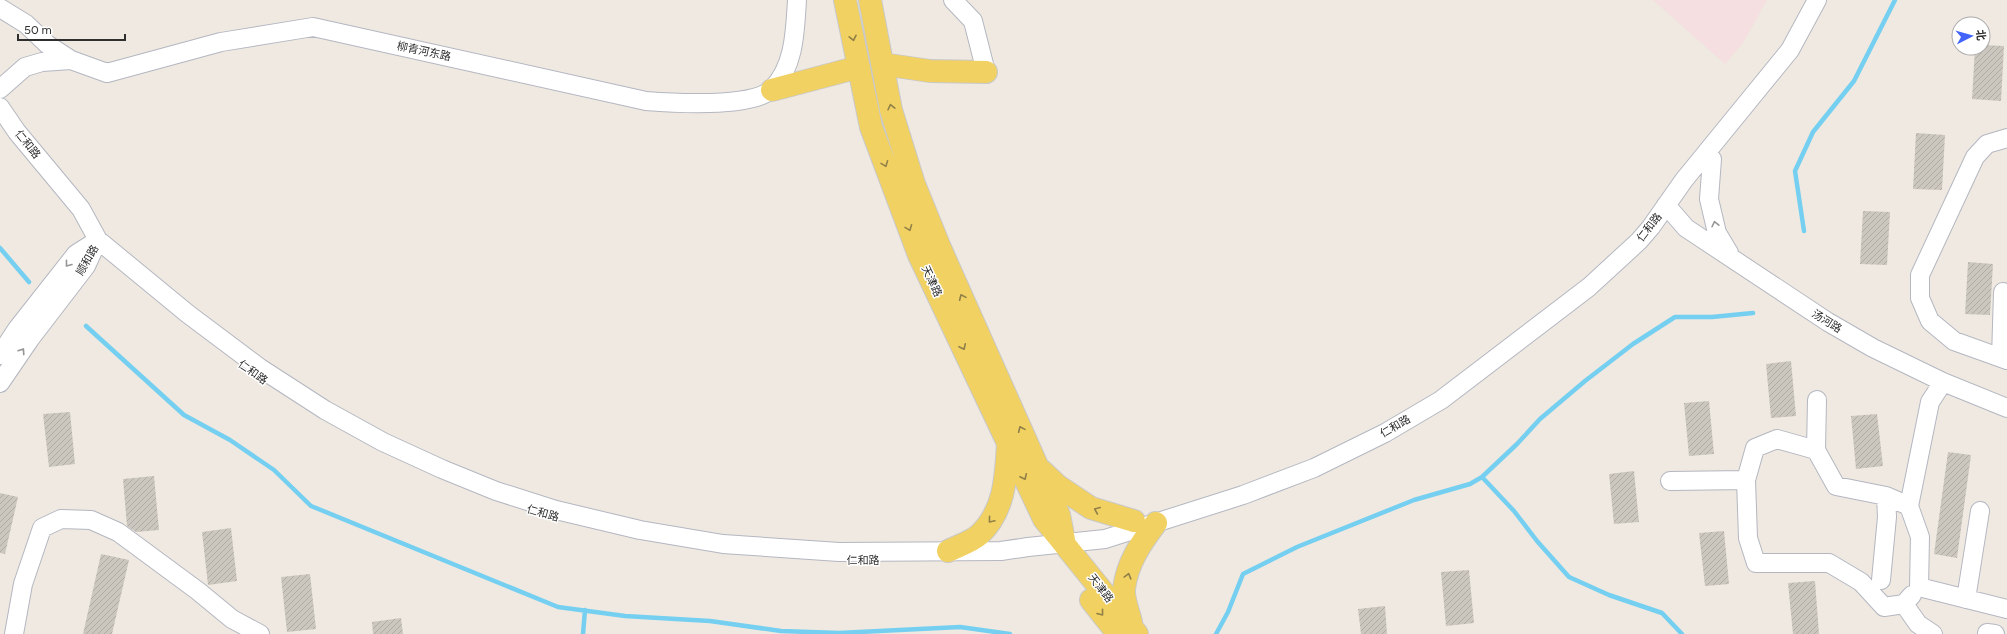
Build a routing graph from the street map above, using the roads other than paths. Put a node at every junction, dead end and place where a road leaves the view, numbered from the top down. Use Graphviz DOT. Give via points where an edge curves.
graph roads {
  1 [pos="797,0"];
  2 [pos="845,0"];
  3 [pos="870,0"];
  4 [pos="953,0"];
  5 [pos="1817,0"];
  6 [pos="1826,0"];
  7 [pos="0,8"];
  8 [pos="70,60"];
  9 [pos="882,64"];
  10 [pos="859,67"];
  11 [pos="986,72"];
  12 [pos="0,89"];
  13 [pos="772,90"];
  14 [pos="0,107"];
  15 [pos="0,120"];
  16 [pos="2007,138"];
  17 [pos="1712,159"];
  18 [pos="1666,205"];
  19 [pos="98,240"];
  20 [pos="1733,258"];
  21 [pos="2003,292"];
  22 [pos="0,355"];
  23 [pos="2004,359"];
  24 [pos="1943,382"];
  25 [pos="0,383"];
  26 [pos="1817,400"];
  27 [pos="2007,408"];
  28 [pos="1008,442"];
  29 [pos="1816,450"];
  30 [pos="1038,468"];
  31 [pos="1746,480"];
  32 [pos="1670,481"];
  33 [pos="1886,496"];
  34 [pos="1908,506"];
  35 [pos="1980,511"];
  36 [pos="1134,521"];
  37 [pos="1156,523"];
  38 [pos="1065,543"];
  39 [pos="948,551"];
  40 [pos="1881,580"];
  41 [pos="1919,587"];
  42 [pos="1966,599"];
  43 [pos="1904,604"];
  44 [pos="2007,609"];
  45 [pos="1129,632"];
  46 [pos="14,634"];
  47 [pos="260,634"];
  48 [pos="1933,634"];
  1 -- 13 [label="street" via="794,44 786,70"];
  2 -- 10 [label="main road, 天津路, one-way"];
  3 -- 9 [label="main road, 天津路"];
  4 -- 11 [label="street" via="973,21"];
  5 -- 18 [label="street, 仁和路" via="1790,50"];
  6 -- 17 [label="street, 仁和路" via="1796,55"];
  7 -- 8 [label="street, 柳青河东路" via="26,24 48,45"];
  8 -- 12 [label="street" via="42,62 25,67"];
  8 -- 13 [label="street, 柳青河东路" via="107,73 221,42 313,28 646,101 692,104 731,101 757,97"];
  9 -- 11 [label="main road" via="930,71"];
  30 -- 9 [label="main road, 天津路, one-way" via="914,184 891,110"];
  10 -- 13 [label="main road"];
  10 -- 28 [label="main road, 天津路, one-way" via="871,127 919,255"];
  14 -- 19 [label="street, 仁和路" via="17,132 82,209"];
  15 -- 19 [label="street, 仁和路"];
  16 -- 23 [label="street" via="1987,144 1975,157 1920,275 1920,298 1930,321 1954,341"];
  17 -- 18 [label="street, 仁和路" via="1689,185"];
  20 -- 17 [label="street, one-way" via="1717,233 1709,199"];
  18 -- 20 [label="street, 汤河路" via="1686,228"];
  18 -- 36 [label="street, 仁和路" via="1584,281 1424,401 1311,461 1240,488"];
  18 -- 37 [label="street, 仁和路" via="1639,241 1589,287 1441,400 1385,433 1314,468 1243,495"];
  19 -- 22 [label="street, 顺和路, one-way" via="76,254 17,329"];
  25 -- 19 [label="street, 顺和路, one-way" via="86,266"];
  19 -- 38 [label="street, 仁和路" via="123,270 183,320 255,374 322,416 380,449 439,476 553,517 638,538 723,552 838,559 1002,558"];
  19 -- 39 [label="street, 仁和路" via="188,314 260,368 325,410 383,442 496,491 556,510 640,530 724,544 839,552"];
  20 -- 24 [label="street, 汤河路" via="1828,322 1873,348"];
  21 -- 23 [label="street"];
  24 -- 27 [label="street, 汤河路"];
  24 -- 34 [label="street" via="1930,402"];
  26 -- 29 [label="street"];
  28 -- 38 [label="main road, 天津路, one-way" via="1044,518"];
  28 -- 39 [label="main road, one-way" via="1005,487 996,514 978,536"];
  29 -- 31 [label="street" via="1777,439 1755,448"];
  29 -- 33 [label="street" via="1836,486"];
  36 -- 30 [label="main road, one-way" via="1091,508 1058,486"];
  30 -- 38 [label="main road, 天津路" via="1059,515"];
  31 -- 32 [label="street"];
  31 -- 43 [label="street" via="1748,538 1756,563 1829,562 1861,582 1884,607"];
  33 -- 34 [label="street"];
  33 -- 40 [label="street" via="1887,517"];
  34 -- 41 [label="street" via="1920,537"];
  35 -- 42 [label="street"];
  36 -- 38 [label="street, 仁和路"];
  37 -- 38 [label="street, 仁和路" via="1105,539"];
  45 -- 37 [label="main road, one-way" via="1124,590 1132,562 1141,543"];
  38 -- 39 [label="street, 仁和路" via="1001,551"];
  38 -- 45 [label="main road, 天津路"];
  41 -- 42 [label="street"];
  41 -- 43 [label="street"];
  42 -- 44 [label="street"];
  43 -- 48 [label="street" via="1918,624"];
  46 -- 47 [label="street" via="23,584 42,528 61,519 91,520 118,532 232,619"];
}
